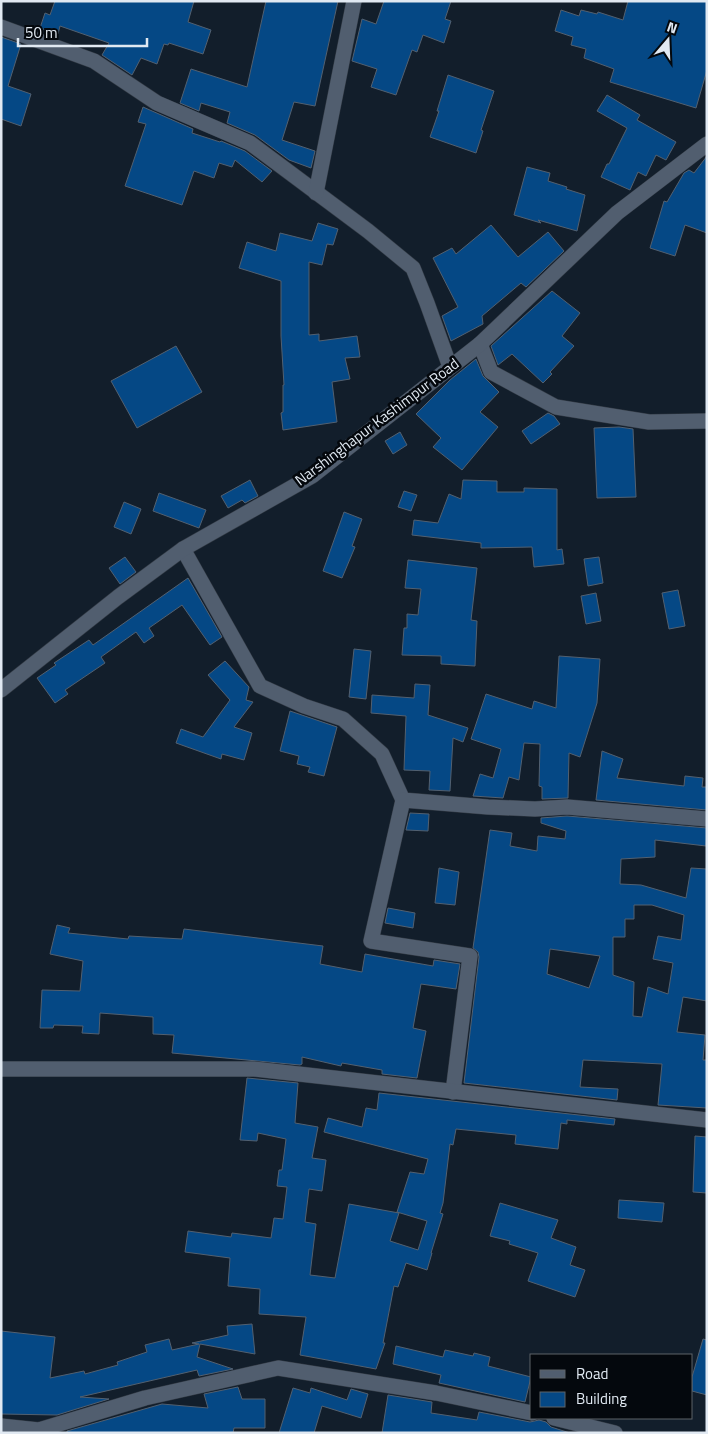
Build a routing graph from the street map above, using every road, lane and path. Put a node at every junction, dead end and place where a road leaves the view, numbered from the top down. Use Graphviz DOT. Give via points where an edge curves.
graph roads {
  1 [pos="354,1"];
  2 [pos="1,28"];
  3 [pos="707,144"];
  4 [pos="316,193"];
  5 [pos="480,344"];
  6 [pos="450,367"];
  7 [pos="707,420"];
  8 [pos="183,549"];
  9 [pos="1,690"];
  10 [pos="404,800"];
  11 [pos="707,819"];
  12 [pos="1,1069"];
  13 [pos="453,1092"];
  14 [pos="707,1120"];
  15 [pos="530,1413"];
  16 [pos="558,1419"];
  17 [pos="1,1426"];
  18 [pos="39,1431"];
  19 [pos="615,1433"];
  1 -- 4 [label="street"];
  2 -- 4 [label="street" via="94,61 157,103 250,143"];
  3 -- 5 [label="street, Narshinghapur Kashimpur Road" via="617,213"];
  4 -- 6 [label="street" via="413,268"];
  5 -- 6 [label="street, Narshinghapur Kashimpur Road"];
  5 -- 7 [label="street" via="491,372 556,406 649,422"];
  6 -- 8 [label="street, Narshinghapur Kashimpur Road" via="312,476"];
  8 -- 9 [label="street, Narshinghapur Kashimpur Road"];
  8 -- 10 [label="street" via="260,686 343,719 382,754"];
  10 -- 11 [label="street"];
  10 -- 13 [label="street" via="371,941 470,956"];
  12 -- 13 [label="street" via="254,1069"];
  13 -- 14 [label="street"];
  15 -- 18 [label="street" via="436,1393 278,1368 145,1398"];
  16 -- 19 [label="street"];
  17 -- 18 [label="street"];
}
